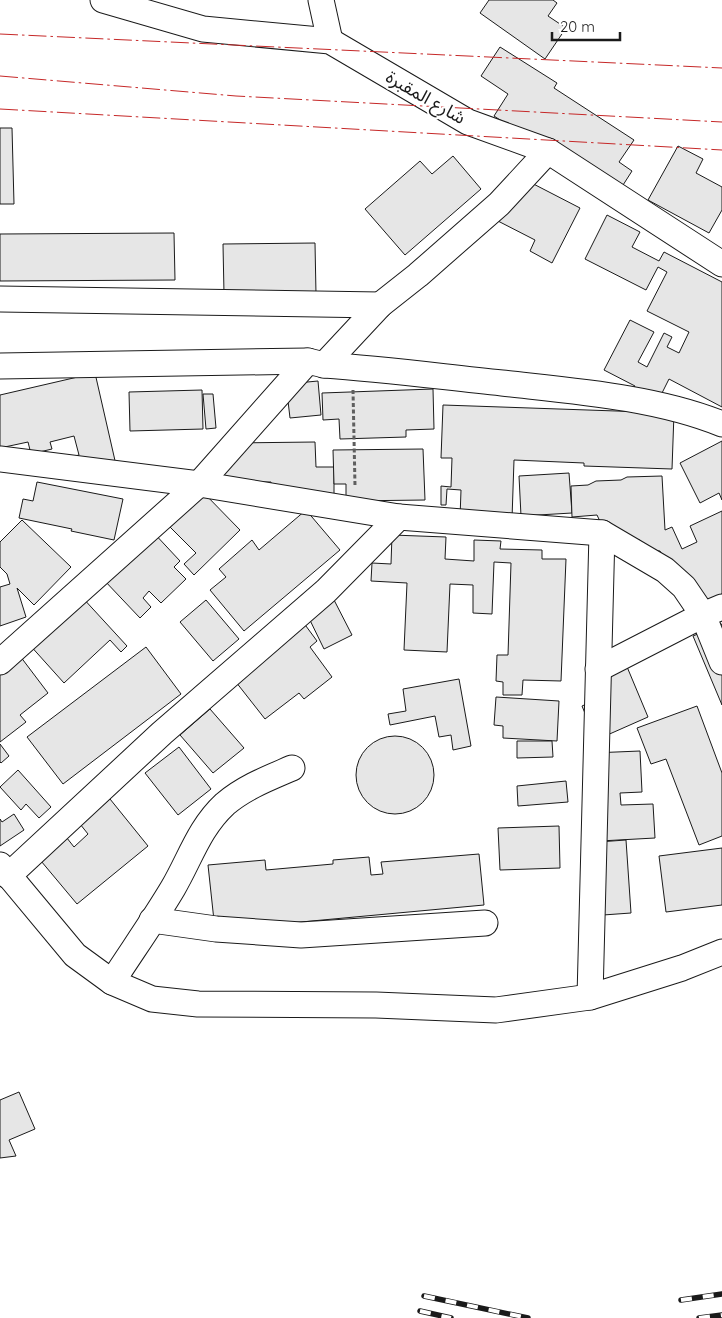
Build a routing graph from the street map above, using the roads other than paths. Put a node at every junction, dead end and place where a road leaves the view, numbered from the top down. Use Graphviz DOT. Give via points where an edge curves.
graph roads {
  1 [pos="103,0"];
  2 [pos="321,0"];
  3 [pos="330,42"];
  4 [pos="548,150"];
  5 [pos="722,264"];
  6 [pos="0,299"];
  7 [pos="380,305"];
  8 [pos="316,363"];
  9 [pos="0,366"];
  10 [pos="722,424"];
  11 [pos="0,459"];
  12 [pos="199,484"];
  13 [pos="399,518"];
  14 [pos="602,533"];
  15 [pos="712,611"];
  16 [pos="0,662"];
  17 [pos="722,662"];
  18 [pos="598,669"];
  19 [pos="292,768"];
  20 [pos="4,871"];
  21 [pos="152,920"];
  22 [pos="485,923"];
  23 [pos="722,952"];
  24 [pos="112,982"];
  25 [pos="590,998"];
  1 -- 3 [label="street, شارع المقبرة" via="204,28"];
  2 -- 3 [label="street"];
  3 -- 4 [label="street, شارع المقبرة" via="468,122"];
  4 -- 5 [label="street, شارع المقبرة"];
  4 -- 7 [label="street" via="499,204"];
  6 -- 7 [label="street"];
  7 -- 8 [label="street"];
  8 -- 9 [label="street"];
  8 -- 10 [label="street" via="557,389 697,414"];
  8 -- 12 [label="street"];
  11 -- 12 [label="street"];
  12 -- 13 [label="street"];
  12 -- 16 [label="street"];
  13 -- 14 [label="street"];
  13 -- 20 [label="street" via="326,591"];
  14 -- 15 [label="street" via="665,570"];
  14 -- 18 [label="street"];
  15 -- 17 [label="street"];
  15 -- 18 [label="street"];
  18 -- 25 [label="street"];
  19 -- 21 [label="street" via="250,786 213,817"];
  20 -- 24 [label="street" via="75,955"];
  21 -- 22 [label="street" via="216,929 302,935"];
  21 -- 24 [label="street"];
  23 -- 25 [label="street"];
  24 -- 25 [label="street" via="152,999 198,1004 376,1005 496,1010"];
}
